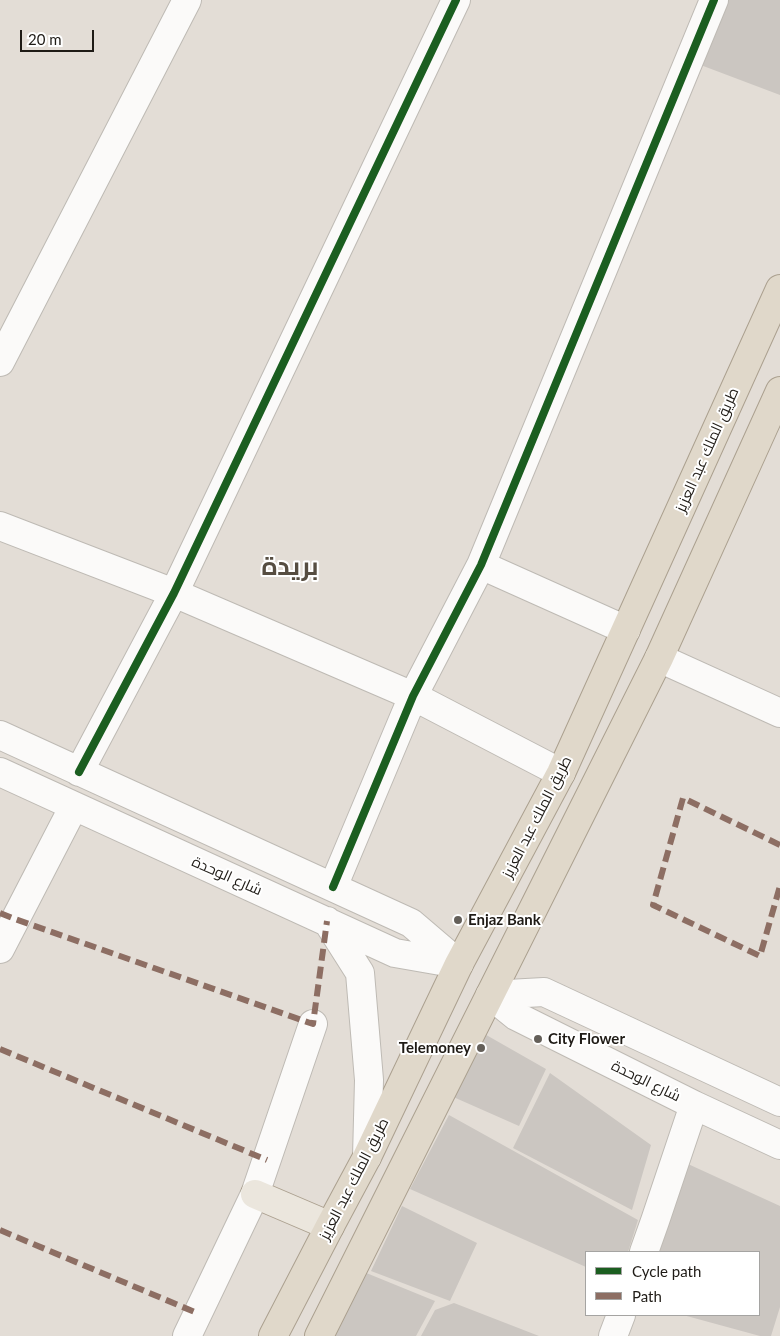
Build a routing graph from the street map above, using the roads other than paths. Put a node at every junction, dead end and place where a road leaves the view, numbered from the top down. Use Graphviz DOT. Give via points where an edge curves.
graph roads {
  1 [pos="187,0"];
  2 [pos="456,0"];
  3 [pos="714,0"];
  4 [pos="780,289"];
  5 [pos="0,362"];
  6 [pos="780,391"];
  7 [pos="0,526"];
  8 [pos="481,565"];
  9 [pos="174,593"];
  10 [pos="626,630"];
  11 [pos="659,658"];
  12 [pos="413,696"];
  13 [pos="780,713"];
  14 [pos="0,735"];
  15 [pos="0,772"];
  16 [pos="79,772"];
  17 [pos="561,773"];
  18 [pos="74,806"];
  19 [pos="333,888"];
  20 [pos="326,921"];
  21 [pos="0,949"];
  22 [pos="460,964"];
  23 [pos="490,995"];
  24 [pos="312,1024"];
  25 [pos="780,1102"];
  26 [pos="694,1104"];
  27 [pos="780,1145"];
  28 [pos="367,1157"];
  29 [pos="255,1194"];
  30 [pos="330,1226"];
  31 [pos="644,1251"];
  32 [pos="620,1316"];
  33 [pos="186,1336"];
  34 [pos="273,1336"];
  35 [pos="319,1336"];
  36 [pos="613,1336"];
  1 -- 5 [label="street"];
  2 -- 9 [label="street"];
  3 -- 8 [label="street"];
  4 -- 10 [label="highway, طريق الملك عبد العزيز"];
  6 -- 11 [label="highway"];
  7 -- 9 [label="street"];
  8 -- 10 [label="street"];
  8 -- 12 [label="street"];
  9 -- 12 [label="street"];
  9 -- 16 [label="street"];
  10 -- 17 [label="highway, طريق الملك عبد العزيز"];
  11 -- 13 [label="street"];
  11 -- 23 [label="highway"];
  12 -- 17 [label="street"];
  12 -- 19 [label="street"];
  14 -- 16 [label="street"];
  15 -- 18 [label="street, شارع الوحدة"];
  16 -- 19 [label="street"];
  17 -- 22 [label="highway, طريق الملك عبد العزيز"];
  18 -- 20 [label="street, شارع الوحدة"];
  18 -- 21 [label="street"];
  19 -- 22 [label="street" via="411,923"];
  20 -- 22 [label="street, شارع الوحدة" via="395,953"];
  20 -- 28 [label="street" via="360,973 370,1080"];
  22 -- 28 [label="highway, طريق الملك عبد العزيز"];
  23 -- 25 [label="street" via="544,992"];
  23 -- 26 [label="street, شارع الوحدة" via="516,1016"];
  23 -- 35 [label="highway"];
  24 -- 29 [label="street"];
  26 -- 27 [label="street, شارع الوحدة"];
  26 -- 31 [label="street"];
  28 -- 30 [label="highway, طريق الملك عبد العزيز"];
  29 -- 30 [label="main road"];
  29 -- 33 [label="street"];
  30 -- 34 [label="highway, طريق الملك عبد العزيز"];
  32 -- 36 [label="street"];
}
